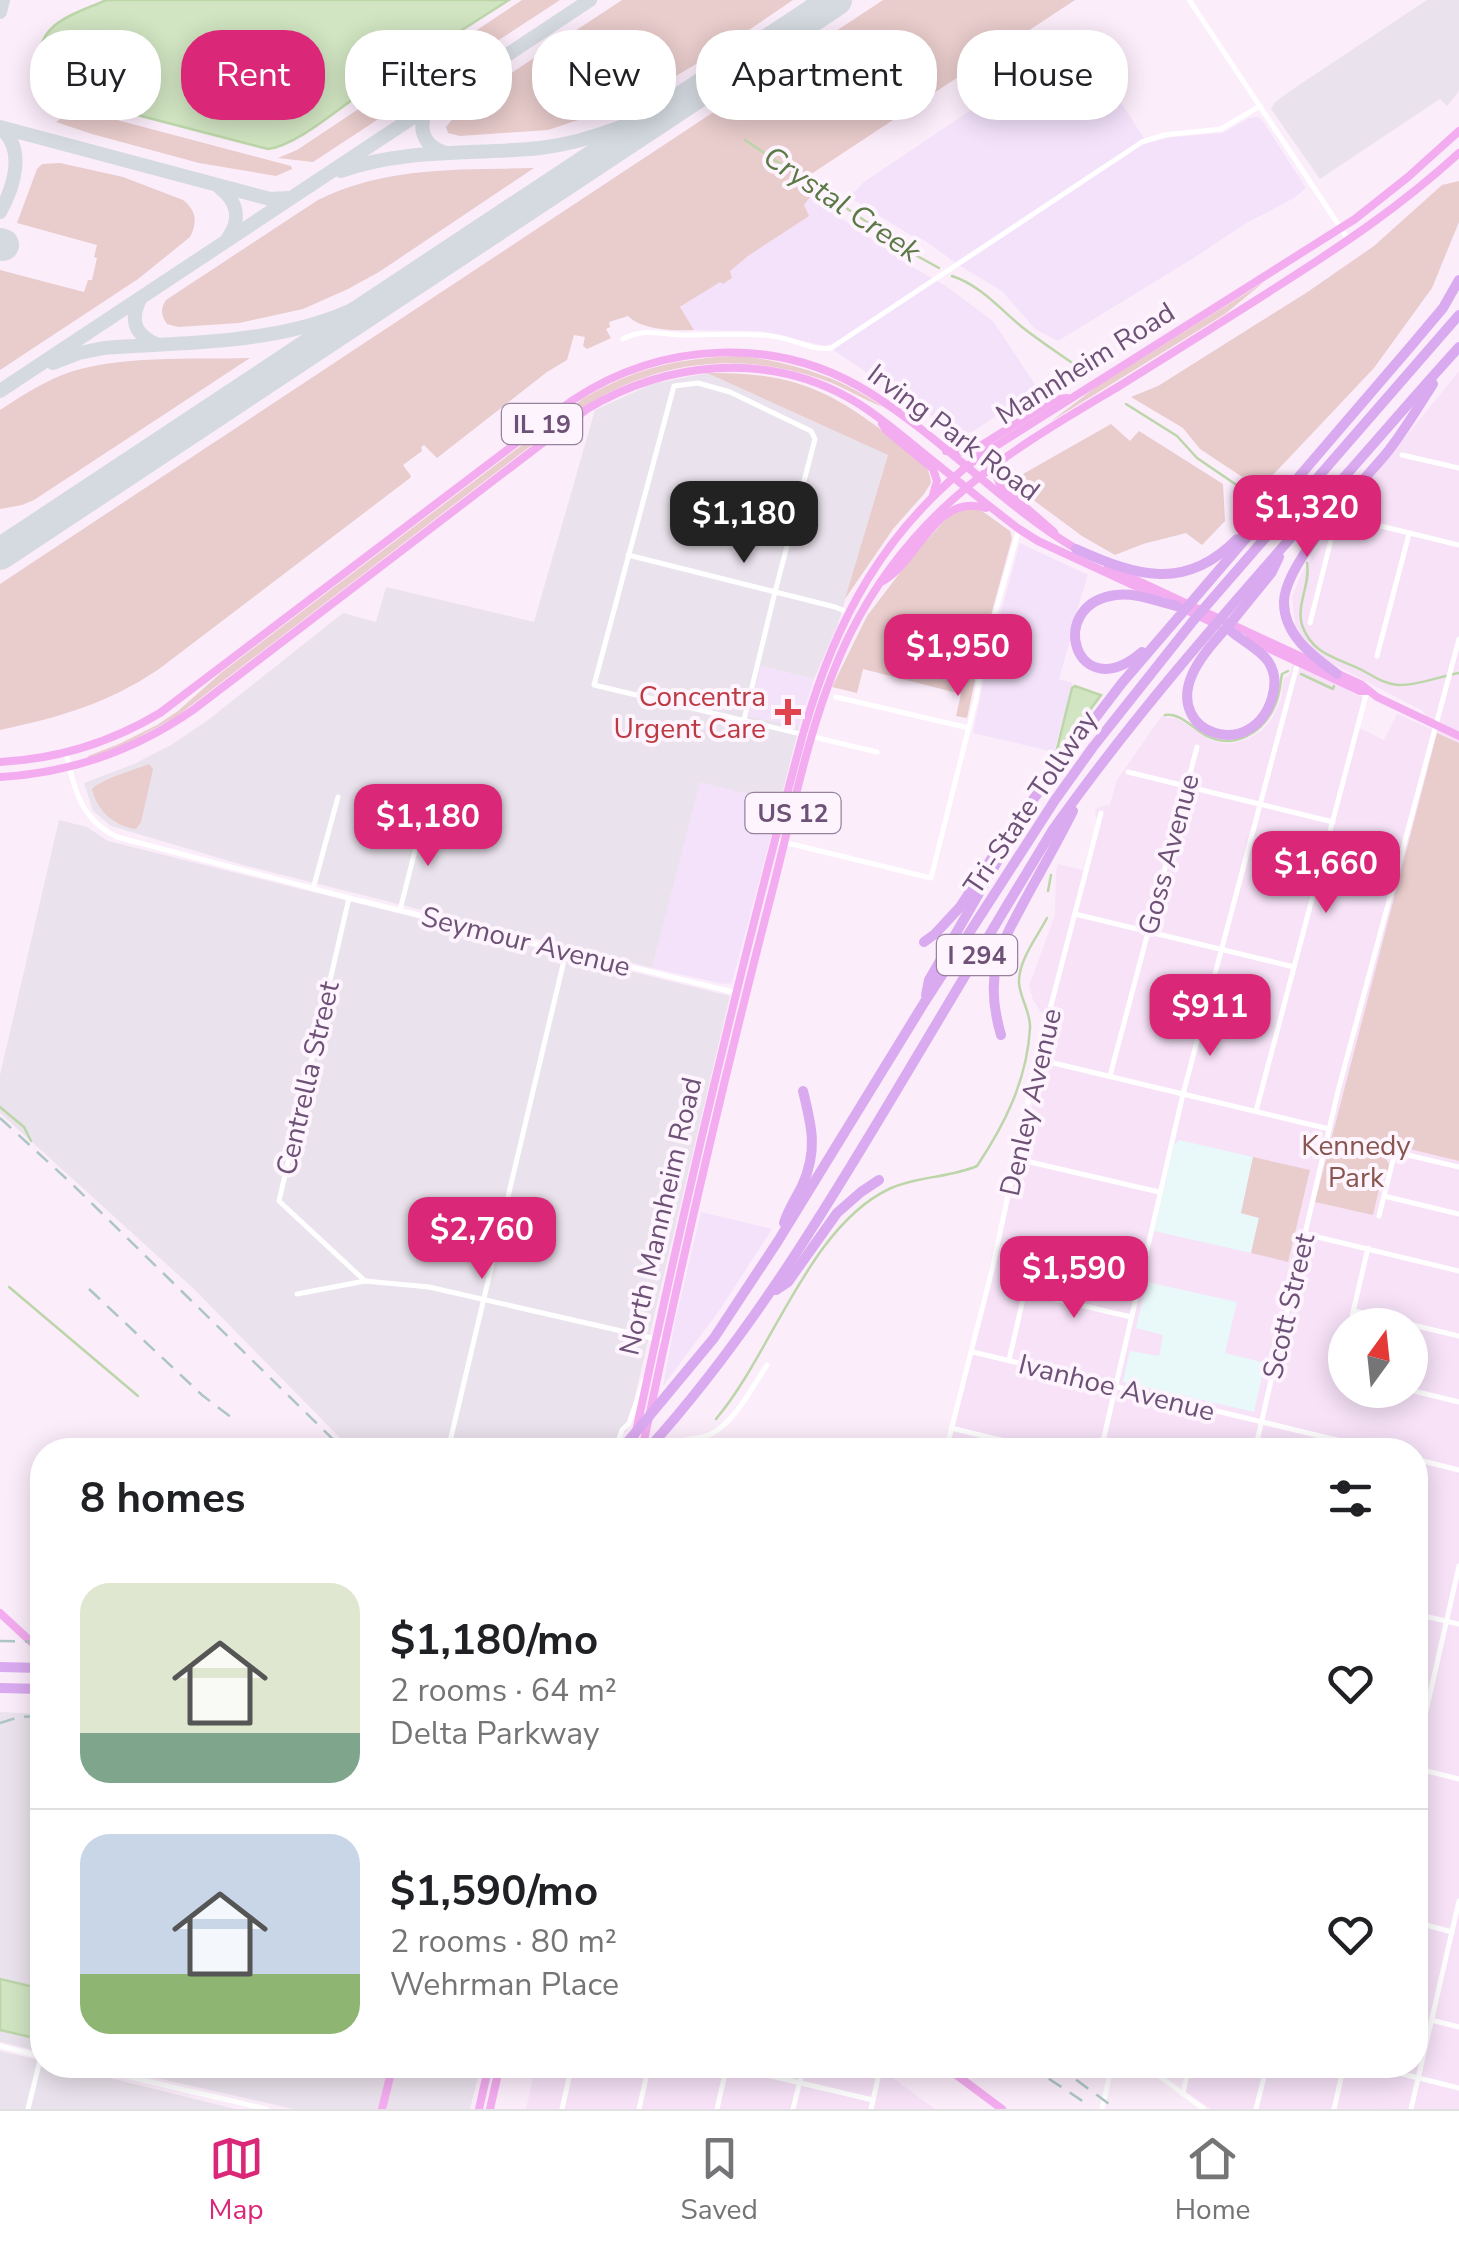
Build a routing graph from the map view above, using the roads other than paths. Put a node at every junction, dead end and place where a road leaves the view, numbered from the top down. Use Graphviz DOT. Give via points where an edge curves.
graph roads {
  1 [pos="1190,1"];
  2 [pos="1260,106"];
  3 [pos="1459,131"];
  4 [pos="1459,152"];
  5 [pos="1342,228"];
  6 [pos="1350,241"];
  7 [pos="1459,276"];
  8 [pos="1459,316"];
  9 [pos="623,339"];
  10 [pos="1456,350"];
  11 [pos="1074,396"];
  12 [pos="877,416"];
  13 [pos="946,451"];
  14 [pos="1320,452"];
  15 [pos="1402,454"];
  16 [pos="1001,460"];
  17 [pos="966,467"];
  18 [pos="1459,468"];
  19 [pos="954,477"];
  20 [pos="979,478"];
  21 [pos="966,487"];
  22 [pos="933,496"];
  23 [pos="993,510"];
  24 [pos="1018,529"];
  25 [pos="1409,533"];
  26 [pos="1060,539"];
  27 [pos="1459,545"];
  28 [pos="1076,549"];
  29 [pos="628,556"];
  30 [pos="879,584"];
  31 [pos="775,592"];
  32 [pos="847,612"];
  33 [pos="1178,612"];
  34 [pos="1310,622"];
  35 [pos="1224,626"];
  36 [pos="1459,639"];
  37 [pos="1377,656"];
  38 [pos="1298,662"];
  39 [pos="1336,674"];
  40 [pos="1367,691"];
  41 [pos="836,696"];
  42 [pos="744,720"];
  43 [pos="1436,725"];
  44 [pos="968,728"];
  45 [pos="803,734"];
  46 [pos="813,736"];
  47 [pos="1459,736"];
  48 [pos="1197,747"];
  49 [pos="877,752"];
  50 [pos="66,753"];
  51 [pos="0,762"];
  52 [pos="70,769"];
  53 [pos="1095,770"];
  54 [pos="1128,772"];
  55 [pos="0,777"];
  56 [pos="1186,787"];
  57 [pos="1038,795"];
  58 [pos="338,797"];
  59 [pos="1260,804"];
  60 [pos="1101,814"];
  61 [pos="422,819"];
  62 [pos="1333,822"];
  63 [pos="775,840"];
  64 [pos="785,842"];
  65 [pos="313,888"];
  66 [pos="349,898"];
  67 [pos="400,910"];
  68 [pos="1075,914"];
  69 [pos="1147,931"];
  70 [pos="924,942"];
  71 [pos="1221,949"];
  72 [pos="566,951"];
  73 [pos="1294,967"];
  74 [pos="740,994"];
  75 [pos="924,1003"];
  76 [pos="1001,1035"];
  77 [pos="1037,1058"];
  78 [pos="1110,1076"];
  79 [pos="803,1091"];
  80 [pos="1183,1094"];
  81 [pos="1256,1111"];
  82 [pos="1329,1129"];
  83 [pos="1017,1159"];
  84 [pos="1459,1167"];
  85 [pos="880,1180"];
  86 [pos="1159,1192"];
  87 [pos="1384,1196"];
  88 [pos="1459,1214"];
  89 [pos="1379,1216"];
  90 [pos="1305,1234"];
  91 [pos="778,1241"];
  92 [pos="1368,1248"];
  93 [pos="1032,1260"];
  94 [pos="1459,1271"];
  95 [pos="365,1281"];
  96 [pos="1024,1292"];
  97 [pos="297,1294"];
  98 [pos="767,1297"];
  99 [pos="482,1300"];
  100 [pos="1355,1308"];
  101 [pos="1131,1317"];
  102 [pos="1428,1329"];
  103 [pos="1459,1336"];
  104 [pos="654,1339"];
  105 [pos="664,1341"];
  106 [pos="973,1352"];
  107 [pos="1009,1360"];
  108 [pos="767,1365"];
  109 [pos="649,1366"];
  110 [pos="1115,1386"];
  111 [pos="1428,1394"];
  112 [pos="1459,1402"];
  113 [pos="1261,1422"];
  114 [pos="952,1428"];
  115 [pos="636,1432"];
  116 [pos="451,1438"];
  117 [pos="620,1438"];
  118 [pos="622,1438"];
  119 [pos="626,1438"];
  120 [pos="635,1438"];
  121 [pos="647,1438"];
  122 [pos="656,1438"];
  123 [pos="691,1438"];
  124 [pos="949,1438"];
  125 [pos="993,1438"];
  126 [pos="1103,1438"];
  127 [pos="1258,1438"];
  128 [pos="1319,1438"];
  129 [pos="1428,1462"];
  130 [pos="1459,1470"];
  131 [pos="1459,1566"];
  132 [pos="0,1613"];
  133 [pos="1428,1617"];
  134 [pos="1446,1621"];
  135 [pos="1459,1624"];
  136 [pos="30,1641"];
  137 [pos="0,1667"];
  138 [pos="30,1668"];
  139 [pos="0,1688"];
  140 [pos="30,1689"];
  141 [pos="1428,1702"];
  142 [pos="1428,1771"];
  143 [pos="1459,1778"];
  144 [pos="1459,1901"];
  145 [pos="1428,1926"];
  146 [pos="1452,1932"];
  147 [pos="1431,2020"];
  148 [pos="1459,2027"];
  149 [pos="1428,2033"];
  150 [pos="0,2046"];
  151 [pos="30,2053"];
  152 [pos="36,2078"];
  153 [pos="134,2078"];
  154 [pos="390,2078"];
  155 [pos="486,2078"];
  156 [pos="497,2078"];
  157 [pos="569,2078"];
  158 [pos="646,2078"];
  159 [pos="723,2078"];
  160 [pos="779,2078"];
  161 [pos="801,2078"];
  162 [pos="878,2078"];
  163 [pos="960,2078"];
  164 [pos="1109,2078"];
  165 [pos="1161,2078"];
  166 [pos="1187,2078"];
  167 [pos="1264,2078"];
  168 [pos="1341,2078"];
  169 [pos="1418,2078"];
  170 [pos="800,2083"];
  171 [pos="1459,2088"];
  172 [pos="1183,2094"];
  173 [pos="872,2100"];
  174 [pos="28,2109"];
  175 [pos="266,2109"];
  176 [pos="382,2109"];
  177 [pos="479,2109"];
  178 [pos="490,2109"];
  179 [pos="562,2109"];
  180 [pos="639,2109"];
  181 [pos="717,2109"];
  182 [pos="794,2109"];
  183 [pos="870,2109"];
  184 [pos="1002,2109"];
  185 [pos="1102,2109"];
  186 [pos="1204,2109"];
  187 [pos="1256,2109"];
  188 [pos="1334,2109"];
  189 [pos="1411,2109"];
  1 -- 2 [label="street"];
  2 -- 5 [label="street"];
  2 -- 9 [label="street" via="1221,129 1142,142 830,348 735,333 652,331"];
  3 -- 5 [label="main road, Mannheim Road / US 12"];
  4 -- 6 [label="main road, Mannheim Road / US 12"];
  5 -- 6 [label="street"];
  5 -- 11 [label="main road, Mannheim Road / US 12"];
  6 -- 16 [label="main road, Mannheim Road / US 12"];
  7 -- 14 [label="highway" via="1435,316"];
  8 -- 75 [label="highway, Tri-State Tollway / I 294" via="1128,700 1054,800"];
  10 -- 35 [label="highway, Tri-State Tollway / I 294" via="1286,542"];
  10 -- 39 [label="highway" via="1388,451 1313,542 1287,589 1293,633"];
  11 -- 13 [label="main road" via="1054,400 974,450"];
  11 -- 17 [label="main road, Mannheim Road / US 12"];
  12 -- 19 [label="main road, Irving Park Road / IL 19"];
  12 -- 22 [label="main road" via="933,469"];
  12 -- 52 [label="main road, Irving Park Road / IL 19" via="828,387 767,370 702,368 622,389 175,722"];
  13 -- 17 [label="main road, Irving Park Road / IL 19"];
  13 -- 50 [label="main road, Irving Park Road / IL 19" via="868,391 809,365 731,352 646,364 573,400 160,714"];
  14 -- 28 [label="highway" via="1226,550 1202,566 1148,574"];
  14 -- 33 [label="highway"];
  15 -- 18 [label="street"];
  16 -- 20 [label="main road, Mannheim Road / US 12"];
  16 -- 26 [label="main road" via="1000,485"];
  17 -- 19 [label="main road, Mannheim Road / US 12"];
  17 -- 20 [label="main road, Irving Park Road / IL 19"];
  19 -- 21 [label="main road, Irving Park Road / IL 19"];
  19 -- 22 [label="main road, Mannheim Road / US 12"];
  20 -- 21 [label="main road, Mannheim Road / US 12"];
  20 -- 26 [label="main road, Irving Park Road / IL 19"];
  21 -- 23 [label="main road, Irving Park Road / IL 19"];
  21 -- 30 [label="main road, Mannheim Road / US 12" via="924,526"];
  22 -- 32 [label="main road, Mannheim Road / US 12" via="884,552"];
  23 -- 24 [label="main road, Irving Park Road / IL 19"];
  23 -- 30 [label="main road" via="953,508 896,574"];
  24 -- 33 [label="main road, Irving Park Road / IL 19"];
  24 -- 44 [label="street"];
  25 -- 27 [label="street"];
  25 -- 34 [label="street" via="1348,518 1338,526"];
  25 -- 37 [label="street"];
  26 -- 28 [label="main road, Irving Park Road / IL 19"];
  28 -- 39 [label="main road, Irving Park Road / IL 19"];
  29 -- 31 [label="street"];
  29 -- 31 [label="street" via="674,386 698,383 730,392 816,438"];
  29 -- 42 [label="street" via="594,685"];
  30 -- 46 [label="main road, Mannheim Road / US 12" via="840,655"];
  31 -- 32 [label="street"];
  31 -- 42 [label="street"];
  32 -- 45 [label="main road, Mannheim Road / US 12"];
  33 -- 33 [label="highway" via="1140,654 1114,670 1090,666 1077,646 1078,618 1098,600 1122,594"];
  33 -- 35 [label="main road, Irving Park Road / IL 19"];
  33 -- 57 [label="highway, I 294"];
  35 -- 35 [label="highway" via="1265,658 1275,679 1262,717 1235,735 1203,728 1187,698 1194,671"];
  35 -- 38 [label="main road, Irving Park Road / IL 19"];
  35 -- 53 [label="highway, Tri-State Tollway / I 294" via="1147,704"];
  36 -- 43 [label="street, Scott Street"];
  38 -- 40 [label="main road, Irving Park Road / IL 19"];
  38 -- 59 [label="street"];
  39 -- 40 [label="main road, Irving Park Road / IL 19"];
  40 -- 43 [label="main road, Irving Park Road / IL 19"];
  40 -- 62 [label="street"];
  41 -- 44 [label="street"];
  42 -- 45 [label="street"];
  43 -- 47 [label="main road, Irving Park Road / IL 19"];
  43 -- 82 [label="street, Scott Street"];
  44 -- 64 [label="street" via="931,878"];
  45 -- 46 [label="street"];
  45 -- 63 [label="main road, Mannheim Road / US 12"];
  46 -- 49 [label="street"];
  46 -- 64 [label="main road, Mannheim Road / US 12"];
  48 -- 56 [label="street, Goss Avenue"];
  50 -- 51 [label="main road, Irving Park Road / IL 19"];
  50 -- 52 [label="street, Seymour Avenue"];
  52 -- 55 [label="main road, Irving Park Road / IL 19"];
  52 -- 65 [label="street, Seymour Avenue" via="85,813 106,832"];
  53 -- 76 [label="highway" via="1002,941 993,992"];
  53 -- 98 [label="highway, Tri-State Tollway / I 294"];
  54 -- 56 [label="street"];
  56 -- 59 [label="street"];
  56 -- 69 [label="street, Goss Avenue"];
  57 -- 70 [label="highway" via="960,907"];
  57 -- 75 [label="highway, I 294" via="929,980"];
  58 -- 65 [label="street"];
  59 -- 62 [label="street"];
  59 -- 71 [label="street"];
  60 -- 68 [label="street, Denley Avenue"];
  61 -- 67 [label="street"];
  62 -- 73 [label="street"];
  63 -- 64 [label="street"];
  63 -- 74 [label="main road, Mannheim Road / US 12"];
  64 -- 74 [label="main road, Mannheim Road / US 12"];
  65 -- 66 [label="street, Seymour Avenue"];
  66 -- 67 [label="street, Seymour Avenue"];
  66 -- 95 [label="street, Centrella Street" via="278,1201"];
  67 -- 72 [label="street, Seymour Avenue"];
  68 -- 69 [label="street"];
  68 -- 77 [label="street, Denley Avenue"];
  69 -- 71 [label="street"];
  69 -- 78 [label="street, Goss Avenue"];
  71 -- 73 [label="street"];
  71 -- 80 [label="street"];
  72 -- 74 [label="street, Seymour Avenue"];
  72 -- 99 [label="street"];
  73 -- 81 [label="street"];
  74 -- 104 [label="main road, North Mannheim Road / US 12"];
  74 -- 105 [label="main road, North Mannheim Road / US 12"];
  75 -- 91 [label="highway, Tri-State Tollway / I 294"];
  77 -- 78 [label="street"];
  77 -- 83 [label="street, Denley Avenue"];
  78 -- 80 [label="street"];
  79 -- 91 [label="highway" via="814,1152"];
  80 -- 81 [label="street"];
  80 -- 86 [label="street"];
  81 -- 82 [label="street"];
  82 -- 90 [label="street, Scott Street"];
  83 -- 86 [label="street"];
  83 -- 106 [label="street, Denley Avenue"];
  84 -- 87 [label="street" via="1395,1152"];
  85 -- 98 [label="highway" via="846,1203 788,1282"];
  86 -- 101 [label="street"];
  87 -- 88 [label="street"];
  87 -- 89 [label="street"];
  90 -- 92 [label="street"];
  90 -- 113 [label="street, Scott Street"];
  91 -- 119 [label="highway, Tri-State Tollway / I 294" via="714,1338"];
  92 -- 94 [label="street"];
  92 -- 100 [label="street"];
  93 -- 96 [label="street"];
  95 -- 97 [label="street"];
  95 -- 99 [label="street"];
  96 -- 101 [label="street"];
  96 -- 107 [label="street"];
  98 -- 122 [label="highway, Tri-State Tollway / I 294"];
  99 -- 104 [label="street"];
  99 -- 116 [label="street"];
  101 -- 110 [label="street"];
  102 -- 103 [label="street"];
  104 -- 105 [label="street"];
  104 -- 109 [label="main road, North Mannheim Road / US 12"];
  105 -- 121 [label="main road, North Mannheim Road / US 12"];
  106 -- 107 [label="street, Ivanhoe Avenue"];
  106 -- 114 [label="street, Denley Avenue"];
  107 -- 110 [label="street, Ivanhoe Avenue"];
  108 -- 123 [label="street" via="724,1424"];
  109 -- 115 [label="main road, North Mannheim Road / US 12"];
  109 -- 117 [label="street"];
  110 -- 113 [label="street, Ivanhoe Avenue"];
  110 -- 126 [label="street"];
  111 -- 112 [label="street"];
  113 -- 127 [label="street, Scott Street"];
  113 -- 128 [label="street, Ivanhoe Avenue"];
  114 -- 124 [label="street, Denley Avenue"];
  114 -- 125 [label="street"];
  115 -- 118 [label="street"];
  115 -- 120 [label="main road, North Mannheim Road / US 12"];
  129 -- 130 [label="street"];
  131 -- 134 [label="street"];
  132 -- 136 [label="main road"];
  133 -- 134 [label="street"];
  134 -- 135 [label="street"];
  134 -- 141 [label="street"];
  137 -- 138 [label="highway"];
  139 -- 140 [label="highway"];
  142 -- 143 [label="street"];
  144 -- 146 [label="street"];
  145 -- 146 [label="street"];
  146 -- 147 [label="street"];
  147 -- 148 [label="street"];
  147 -- 149 [label="street"];
  150 -- 151 [label="street"];
  152 -- 174 [label="street"];
  153 -- 175 [label="street"];
  154 -- 176 [label="main road"];
  155 -- 177 [label="main road"];
  156 -- 178 [label="main road"];
  157 -- 179 [label="street"];
  158 -- 180 [label="street"];
  159 -- 181 [label="street"];
  160 -- 170 [label="street"];
  161 -- 170 [label="street"];
  162 -- 173 [label="street"];
  163 -- 184 [label="main road"];
  164 -- 185 [label="street"];
  165 -- 172 [label="street"];
  166 -- 172 [label="street"];
  167 -- 187 [label="street"];
  168 -- 188 [label="street"];
  169 -- 171 [label="street"];
  169 -- 189 [label="street"];
  170 -- 173 [label="street"];
  170 -- 182 [label="street"];
  172 -- 186 [label="street"];
  173 -- 183 [label="street"];
}
